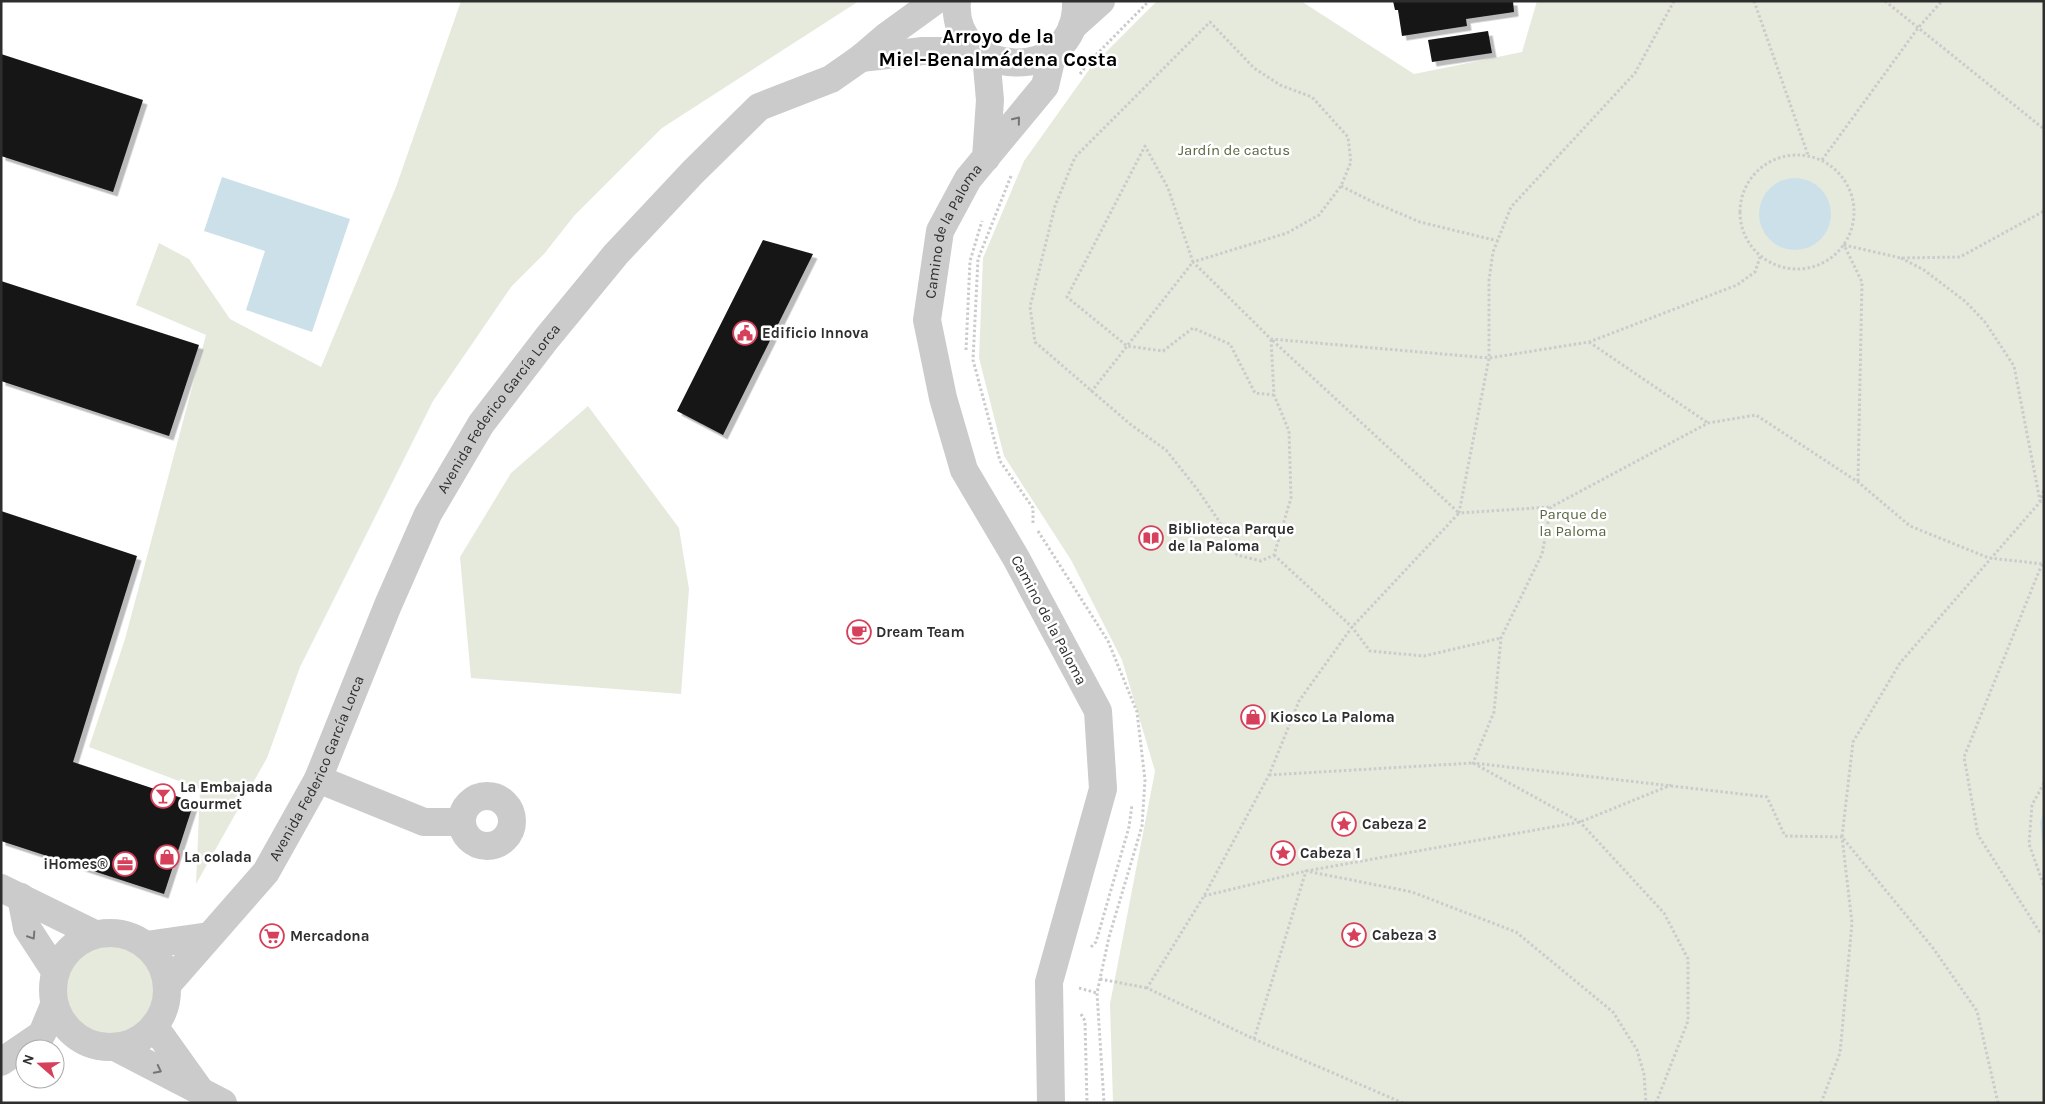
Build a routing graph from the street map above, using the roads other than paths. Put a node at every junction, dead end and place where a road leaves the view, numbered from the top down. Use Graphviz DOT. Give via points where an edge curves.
graph roads {
  1 [pos="935,1"];
  2 [pos="957,1"];
  3 [pos="1101,1"];
  4 [pos="1074,14"];
  5 [pos="1053,52"];
  6 [pos="982,53"];
  7 [pos="861,58"];
  8 [pos="986,158"];
  9 [pos="318,779"];
  10 [pos="462,822"];
  11 [pos="11,892"];
  12 [pos="96,934"];
  13 [pos="209,936"];
  14 [pos="146,945"];
  15 [pos="55,971"];
  16 [pos="167,985"];
  17 [pos="54,1005"];
  18 [pos="154,1026"];
  19 [pos="42,1034"];
  20 [pos="73,1035"];
  21 [pos="115,1047"];
  22 [pos="1,1062"];
  23 [pos="212,1097"];
  24 [pos="1051,1103"];
  1 -- 7 [label="street, Avenida Federico García Lorca"];
  2 -- 6 [label="street" via="960,23"];
  3 -- 4 [label="street"];
  4 -- 5 [label="street" via="1064,41"];
  5 -- 6 [label="street" via="1039,60 1024,63 1008,63"];
  8 -- 5 [label="street, Camino de la Paloma, one-way" via="1045,86"];
  6 -- 7 [label="street" via="923,51"];
  6 -- 8 [label="street, Camino de la Paloma" via="990,100"];
  7 -- 9 [label="street, Avenida Federico García Lorca" via="830,79 759,107 616,254 481,424 428,514"];
  8 -- 24 [label="street, Camino de la Paloma" via="968,179 940,231 927,320 943,398 964,470 1016,558 1098,711 1103,789 1049,982"];
  9 -- 10 [label="street" via="424,822"];
  9 -- 13 [label="street, Avenida Federico García Lorca" via="266,872"];
  11 -- 12 [label="street"];
  11 -- 15 [label="street, one-way" via="26,928"];
  12 -- 14 [label="street" via="113,932 131,936"];
  12 -- 15 [label="street" via="78,941 64,955"];
  13 -- 14 [label="street"];
  13 -- 16 [label="street, Avenida Federico García Lorca"];
  14 -- 16 [label="street" via="157,956"];
  15 -- 17 [label="street"];
  16 -- 18 [label="street" via="166,1000"];
  17 -- 19 [label="street"];
  17 -- 20 [label="street" via="61,1021"];
  18 -- 21 [label="street" via="136,1040"];
  18 -- 23 [label="street"];
  19 -- 20 [label="street"];
  19 -- 22 [label="street"];
  20 -- 21 [label="street" via="93,1045"];
  21 -- 23 [label="street, one-way"];
}
